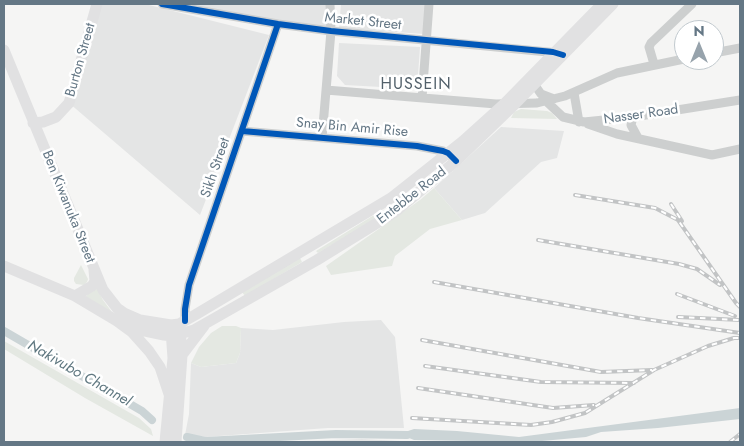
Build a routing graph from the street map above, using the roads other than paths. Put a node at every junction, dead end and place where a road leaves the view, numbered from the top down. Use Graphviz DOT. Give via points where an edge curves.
graph roads {
  1 [pos="97,4"];
  2 [pos="162,4"];
  3 [pos="330,4"];
  4 [pos="429,4"];
  5 [pos="602,4"];
  6 [pos="613,4"];
  7 [pos="692,4"];
  8 [pos="278,24"];
  9 [pos="331,31"];
  10 [pos="426,41"];
  11 [pos="740,48"];
  12 [pos="4,50"];
  13 [pos="724,51"];
  14 [pos="558,53"];
  15 [pos="674,61"];
  16 [pos="654,64"];
  17 [pos="534,84"];
  18 [pos="326,90"];
  19 [pos="574,93"];
  20 [pos="422,98"];
  21 [pos="554,99"];
  22 [pos="740,100"];
  23 [pos="510,104"];
  24 [pos="633,117"];
  25 [pos="582,122"];
  26 [pos="33,123"];
  27 [pos="242,131"];
  28 [pos="322,138"];
  29 [pos="638,138"];
  30 [pos="740,149"];
  31 [pos="452,157"];
  32 [pos="378,206"];
  33 [pos="386,218"];
  34 [pos="308,249"];
  35 [pos="317,260"];
  36 [pos="4,266"];
  37 [pos="94,270"];
  38 [pos="75,296"];
  39 [pos="118,321"];
  40 [pos="206,323"];
  41 [pos="178,328"];
  42 [pos="182,355"];
  43 [pos="169,394"];
  44 [pos="166,442"];
  45 [pos="176,442"];
  1 -- 26 [label="main road, Burton Street" via="69,103 56,118"];
  2 -- 8 [label="street, Market Street"];
  3 -- 9 [label="street"];
  4 -- 10 [label="street"];
  5 -- 14 [label="main road, Entebbe Road"];
  6 -- 14 [label="main road, Entebbe Road"];
  7 -- 16 [label="street" via="650,45"];
  8 -- 9 [label="street, Market Street"];
  8 -- 27 [label="street, Sikh Street"];
  9 -- 10 [label="street, Market Street"];
  9 -- 18 [label="street"];
  10 -- 14 [label="street, Market Street"];
  10 -- 20 [label="street"];
  11 -- 13 [label="street"];
  12 -- 26 [label="main road, Ben Kiwanuka Street"];
  14 -- 17 [label="main road, Entebbe Road"];
  14 -- 23 [label="main road, Entebbe Road"];
  15 -- 16 [label="street"];
  16 -- 19 [label="street" via="617,73"];
  17 -- 21 [label="street" via="541,94"];
  17 -- 23 [label="main road, Entebbe Road"];
  18 -- 20 [label="street"];
  18 -- 28 [label="street"];
  19 -- 21 [label="street"];
  19 -- 25 [label="street"];
  20 -- 23 [label="street"];
  21 -- 23 [label="street"];
  21 -- 25 [label="street" via="563,116"];
  22 -- 24 [label="street, Nasser Road"];
  23 -- 31 [label="main road, Entebbe Road"];
  24 -- 25 [label="street, Nasser Road"];
  24 -- 29 [label="street" via="631,125"];
  25 -- 29 [label="street"];
  26 -- 37 [label="main road, Ben Kiwanuka Street"];
  27 -- 28 [label="street, Snay Bin Amir Rise"];
  27 -- 41 [label="street, Sikh Street" via="189,285"];
  28 -- 31 [label="street, Snay Bin Amir Rise" via="417,146"];
  29 -- 30 [label="street" via="712,155"];
  31 -- 32 [label="main road, Entebbe Road"];
  31 -- 33 [label="main road, Entebbe Road" via="409,202"];
  32 -- 33 [label="main road"];
  32 -- 34 [label="main road, Entebbe Road"];
  33 -- 35 [label="main road, Entebbe Road"];
  34 -- 35 [label="main road"];
  34 -- 41 [label="main road, Entebbe Road"];
  35 -- 40 [label="main road, Entebbe Road"];
  36 -- 38 [label="main road"];
  37 -- 38 [label="main road" via="92,286"];
  37 -- 41 [label="main road, Ben Kiwanuka Street" via="103,290 124,313"];
  38 -- 39 [label="main road"];
  39 -- 41 [label="main road" via="145,331"];
  39 -- 43 [label="main road" via="149,351 160,367"];
  40 -- 41 [label="main road, Entebbe Road"];
  40 -- 42 [label="main road"];
  41 -- 42 [label="main road"];
  41 -- 43 [label="main road"];
  42 -- 45 [label="main road"];
  43 -- 44 [label="main road"];
}
